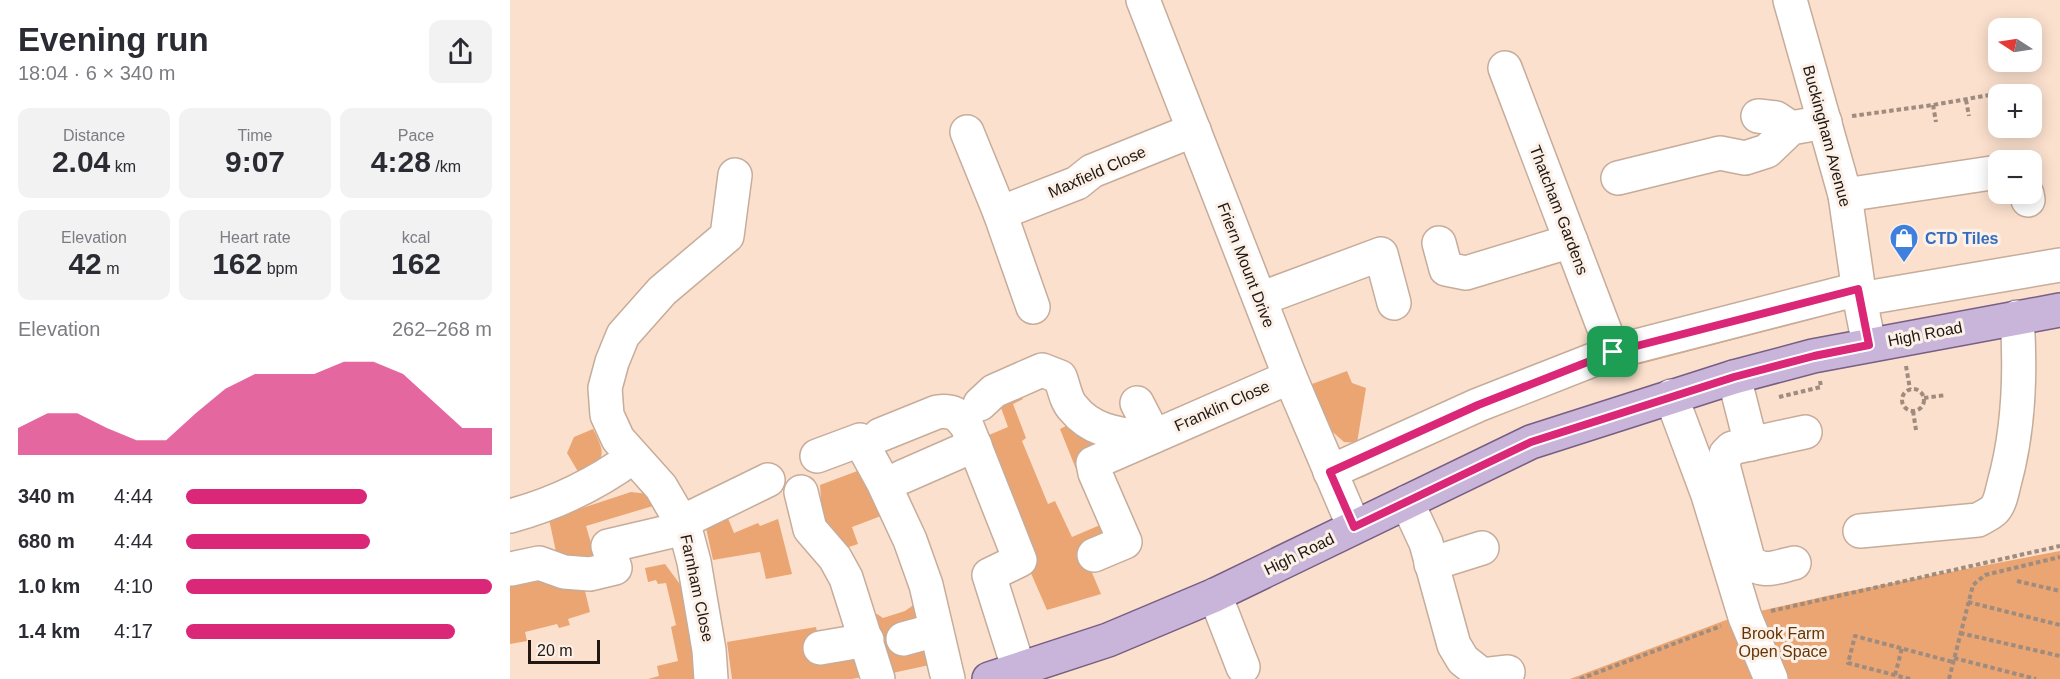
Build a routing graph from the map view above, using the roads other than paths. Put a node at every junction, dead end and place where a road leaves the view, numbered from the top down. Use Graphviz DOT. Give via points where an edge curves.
graph roads {
  1 [pos="1143,0"];
  2 [pos="1790,0"];
  3 [pos="1505,68"];
  4 [pos="1758,116"];
  5 [pos="1825,121"];
  6 [pos="1791,128"];
  7 [pos="1194,130"];
  8 [pos="967,132"];
  9 [pos="1988,173"];
  10 [pos="735,175"];
  11 [pos="1617,178"];
  12 [pos="1845,195"];
  13 [pos="1000,213"];
  14 [pos="1571,241"];
  15 [pos="1439,243"];
  16 [pos="2060,265"];
  17 [pos="1859,294"];
  18 [pos="1260,299"];
  19 [pos="1394,303"];
  20 [pos="1033,307"];
  21 [pos="2060,310"];
  22 [pos="2017,317"];
  23 [pos="1869,345"];
  24 [pos="1613,352"];
  25 [pos="1290,377"];
  26 [pos="1734,377"];
  27 [pos="1671,396"];
  28 [pos="1137,403"];
  29 [pos="980,404"];
  30 [pos="1805,432"];
  31 [pos="880,435"];
  32 [pos="1150,437"];
  33 [pos="1751,444"];
  34 [pos="975,445"];
  35 [pos="817,456"];
  36 [pos="633,457"];
  37 [pos="1330,472"];
  38 [pos="902,477"];
  39 [pos="768,480"];
  40 [pos="801,492"];
  41 [pos="1407,502"];
  42 [pos="510,516"];
  43 [pos="683,525"];
  44 [pos="1354,527"];
  45 [pos="1860,531"];
  46 [pos="1482,548"];
  47 [pos="1094,555"];
  48 [pos="1794,563"];
  49 [pos="1431,564"];
  50 [pos="511,569"];
  51 [pos="1215,595"];
  52 [pos="936,630"];
  53 [pos="903,639"];
  54 [pos="867,640"];
  55 [pos="820,648"];
  56 [pos="1243,667"];
  57 [pos="1508,672"];
  58 [pos="1004,675"];
  59 [pos="711,679"];
  60 [pos="878,679"];
  61 [pos="948,679"];
  62 [pos="1771,679"];
  1 -- 7 [label="street, Friern Mount Drive"];
  2 -- 5 [label="street, Buckingham Avenue"];
  3 -- 14 [label="street, Thatcham Gardens"];
  4 -- 6 [label="street" via="1776,118"];
  5 -- 6 [label="street"];
  5 -- 12 [label="street, Buckingham Avenue"];
  6 -- 11 [label="street" via="1767,151 1745,158 1720,153"];
  7 -- 13 [label="street, Maxfield Close"];
  7 -- 18 [label="street, Friern Mount Drive"];
  8 -- 13 [label="street"];
  9 -- 12 [label="street"];
  10 -- 36 [label="street, Farnham Close" via="727,236 662,291 623,335 612,362 605,388 607,415 618,439"];
  12 -- 17 [label="street, Buckingham Avenue"];
  13 -- 20 [label="street"];
  14 -- 15 [label="street" via="1466,273 1446,269"];
  14 -- 24 [label="street, Thatcham Gardens"];
  16 -- 17 [label="street"];
  17 -- 23 [label="street, Buckingham Avenue"];
  17 -- 24 [label="street"];
  18 -- 19 [label="street" via="1381,255"];
  18 -- 25 [label="street, Friern Mount Drive"];
  21 -- 22 [label="main road, High Road"];
  22 -- 23 [label="main road, High Road"];
  22 -- 45 [label="street" via="2018,405 2013,452 1994,510 1978,520"];
  23 -- 26 [label="main road, High Road"];
  24 -- 37 [label="street" via="1478,405"];
  25 -- 32 [label="street, Franklin Close"];
  25 -- 37 [label="street, Friern Mount Drive"];
  26 -- 27 [label="main road, High Road"];
  26 -- 33 [label="street"];
  27 -- 41 [label="main road, High Road" via="1531,442"];
  27 -- 62 [label="street" via="1708,495 1745,617"];
  28 -- 32 [label="street, Franklin Close"];
  29 -- 32 [label="street" via="994,391 1042,370 1060,377 1072,407 1087,421 1108,433"];
  30 -- 33 [label="street"];
  31 -- 34 [label="street" via="947,411 958,415"];
  32 -- 47 [label="street, Franklin Close" via="1093,463 1125,542"];
  33 -- 48 [label="street" via="1732,448 1723,465 1748,559 1763,569"];
  34 -- 38 [label="street"];
  34 -- 58 [label="street" via="1020,560 989,575"];
  35 -- 52 [label="street" via="860,440 910,540"];
  36 -- 42 [label="street" via="579,491"];
  36 -- 43 [label="street, Farnham Close" via="660,487"];
  37 -- 44 [label="street, Friern Mount Drive"];
  39 -- 43 [label="street"];
  40 -- 54 [label="street" via="810,529 846,578"];
  41 -- 44 [label="main road, High Road"];
  41 -- 49 [label="street"];
  43 -- 50 [label="street" via="608,546 615,567 590,574 564,572 539,563"];
  43 -- 59 [label="street, Farnham Close" via="694,562"];
  44 -- 51 [label="main road, High Road"];
  46 -- 49 [label="street"];
  49 -- 57 [label="street" via="1454,645 1463,660 1482,675"];
  51 -- 56 [label="street"];
  51 -- 58 [label="main road, High Road" via="1108,640"];
  52 -- 53 [label="street"];
  52 -- 61 [label="street"];
  54 -- 55 [label="street"];
  54 -- 60 [label="street"];
}
